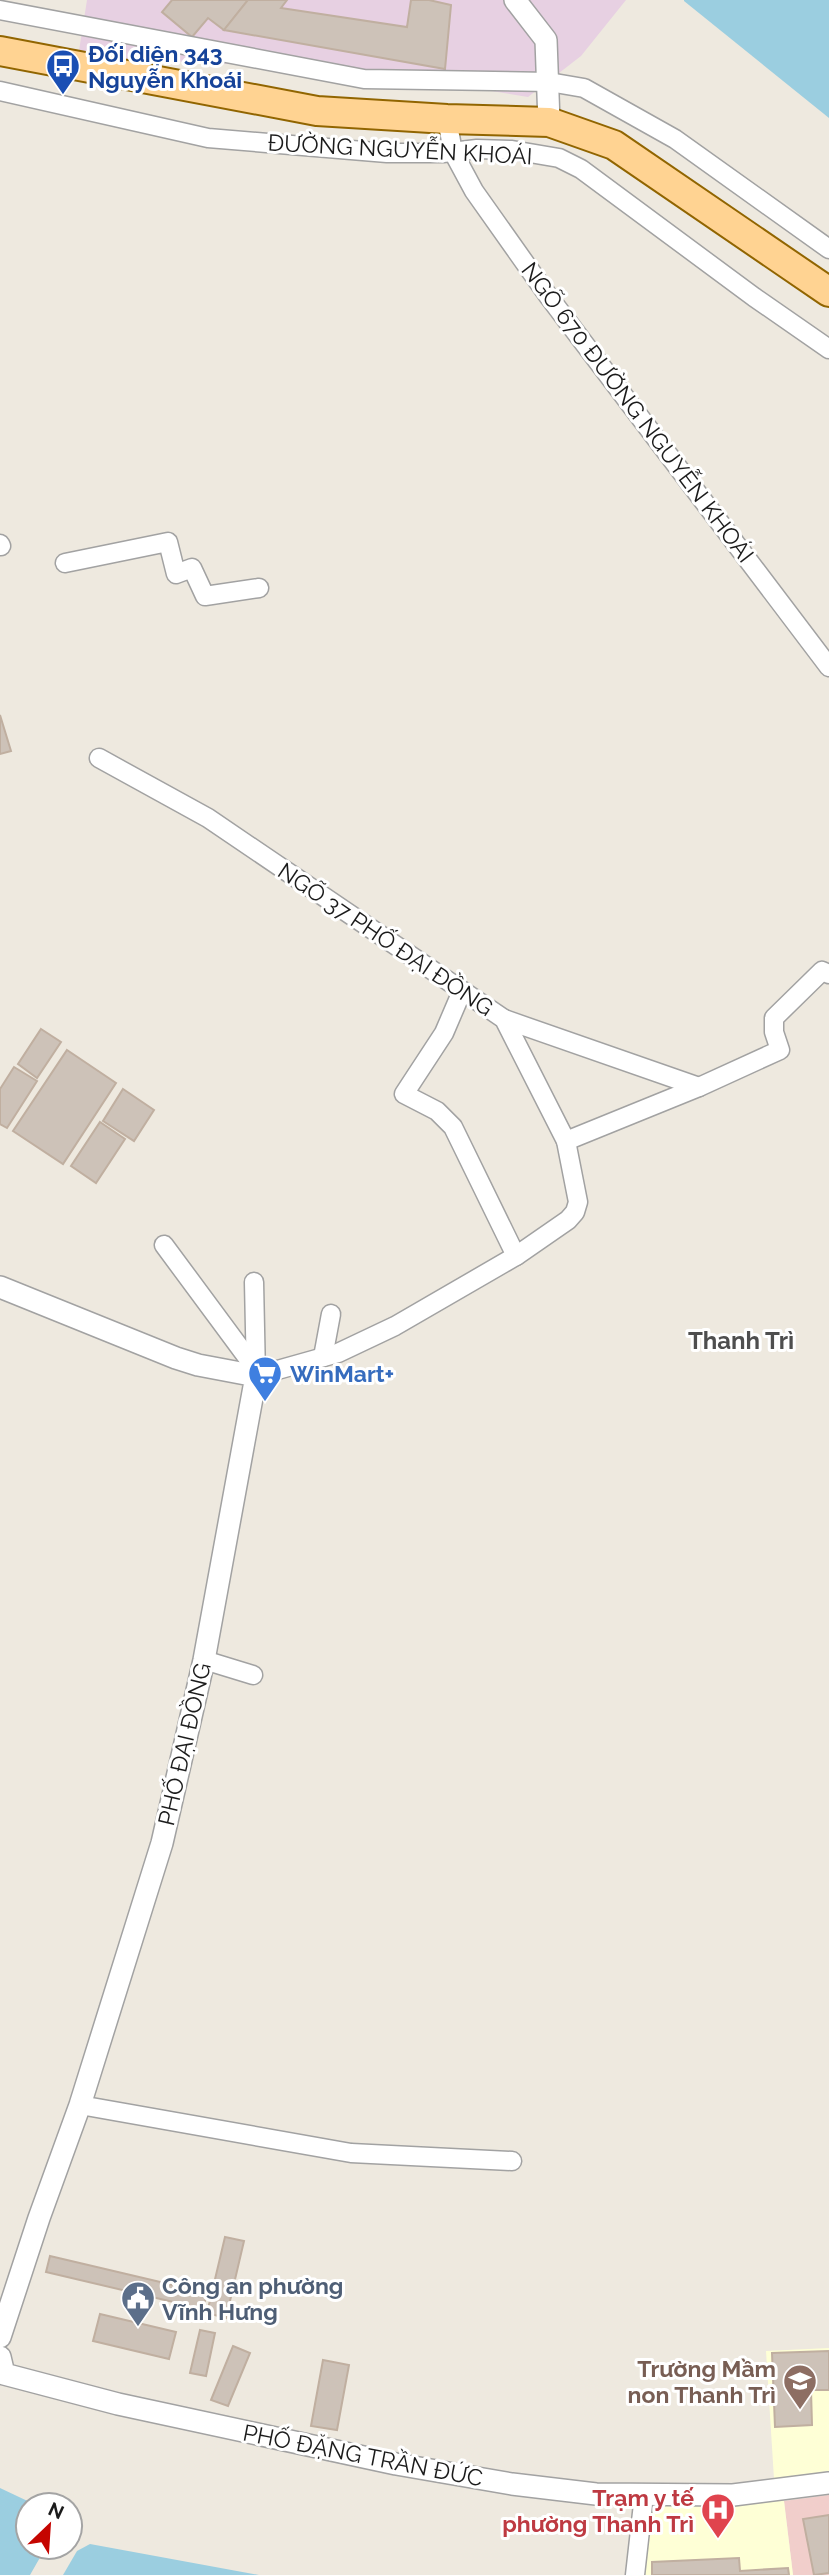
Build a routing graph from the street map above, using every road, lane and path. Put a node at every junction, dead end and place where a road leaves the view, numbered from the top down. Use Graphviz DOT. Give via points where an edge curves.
graph roads {
  1 [pos="515,0"];
  2 [pos="0,10"];
  3 [pos="0,51"];
  4 [pos="549,82"];
  5 [pos="0,91"];
  6 [pos="447,119"];
  7 [pos="549,122"];
  8 [pos="453,152"];
  9 [pos="829,249"];
  10 [pos="801,274"];
  11 [pos="829,292"];
  12 [pos="829,317"];
  13 [pos="829,349"];
  14 [pos="65,563"];
  15 [pos="259,588"];
  16 [pos="829,667"];
  17 [pos="99,758"];
  18 [pos="826,973"];
  19 [pos="463,991"];
  20 [pos="504,1019"];
  21 [pos="699,1087"];
  22 [pos="566,1141"];
  23 [pos="164,1245"];
  24 [pos="516,1256"];
  25 [pos="254,1282"];
  26 [pos="0,1287"];
  27 [pos="331,1314"];
  28 [pos="323,1357"];
  29 [pos="256,1372"];
  30 [pos="204,1660"];
  31 [pos="253,1675"];
  32 [pos="80,2105"];
  33 [pos="512,2161"];
  34 [pos="0,2337"];
  35 [pos="1,2368"];
  36 [pos="829,2483"];
  37 [pos="644,2495"];
  38 [pos="635,2575"];
  1 -- 4 [label="street" via="546,40"];
  2 -- 4 [label="street" via="364,79"];
  3 -- 6 [label="main road, ĐƯỜNG NGUYỄN KHOÁI" via="317,111"];
  4 -- 7 [label="street"];
  4 -- 9 [label="street" via="584,88 675,139"];
  5 -- 8 [label="street, ĐƯỜNG NGUYỄN KHOÁI" via="208,138 387,153"];
  6 -- 7 [label="main road, ĐƯỜNG NGUYỄN KHOÁI"];
  6 -- 8 [label="street, NGÕ 670 ĐƯỜNG NGUYỄN KHOÁI"];
  7 -- 10 [label="main road, ĐƯỜNG NGUYỄN KHOÁI" via="614,145"];
  8 -- 13 [label="street, ĐƯỜNG NGUYỄN KHOÁI" via="512,150 559,158 581,169"];
  8 -- 16 [label="street, NGÕ 670 ĐƯỜNG NGUYỄN KHOÁI" via="474,191 549,297"];
  10 -- 11 [label="main road, ĐƯỜNG NGUYỄN KHOÁI"];
  10 -- 12 [label="main road"];
  14 -- 15 [label="street" via="168,542 176,573 192,568 205,596"];
  17 -- 19 [label="street, NGÕ 37 PHỐ ĐẠI ĐỒNG" via="208,818"];
  18 -- 21 [label="street" via="774,1018 779,1050"];
  19 -- 20 [label="street, NGÕ 37 PHỐ ĐẠI ĐỒNG"];
  19 -- 24 [label="street" via="444,1033 404,1094 438,1111 453,1127"];
  20 -- 21 [label="street"];
  20 -- 22 [label="street, NGÕ 37 PHỐ ĐẠI ĐỒNG"];
  21 -- 22 [label="street"];
  22 -- 24 [label="street, NGÕ 37 PHỐ ĐẠI ĐỒNG" via="578,1202 575,1212"];
  23 -- 29 [label="street"];
  24 -- 28 [label="street, NGÕ 37 PHỐ ĐẠI ĐỒNG" via="395,1326"];
  25 -- 29 [label="street"];
  26 -- 29 [label="street" via="176,1358"];
  27 -- 28 [label="street"];
  28 -- 29 [label="street, NGÕ 37 PHỐ ĐẠI ĐỒNG"];
  29 -- 30 [label="street, PHỐ ĐẠI ĐỒNG"];
  30 -- 31 [label="street"];
  30 -- 32 [label="street, PHỐ ĐẠI ĐỒNG" via="162,1843"];
  32 -- 33 [label="street" via="351,2153"];
  32 -- 34 [label="street"];
  35 -- 37 [label="street, PHỐ ĐẶNG TRẦN ĐỨC" via="118,2404 396,2464 512,2484"];
  36 -- 37 [label="street, PHỐ ĐẶNG TRẦN ĐỨC" via="733,2495"];
  37 -- 38 [label="street"];
}
